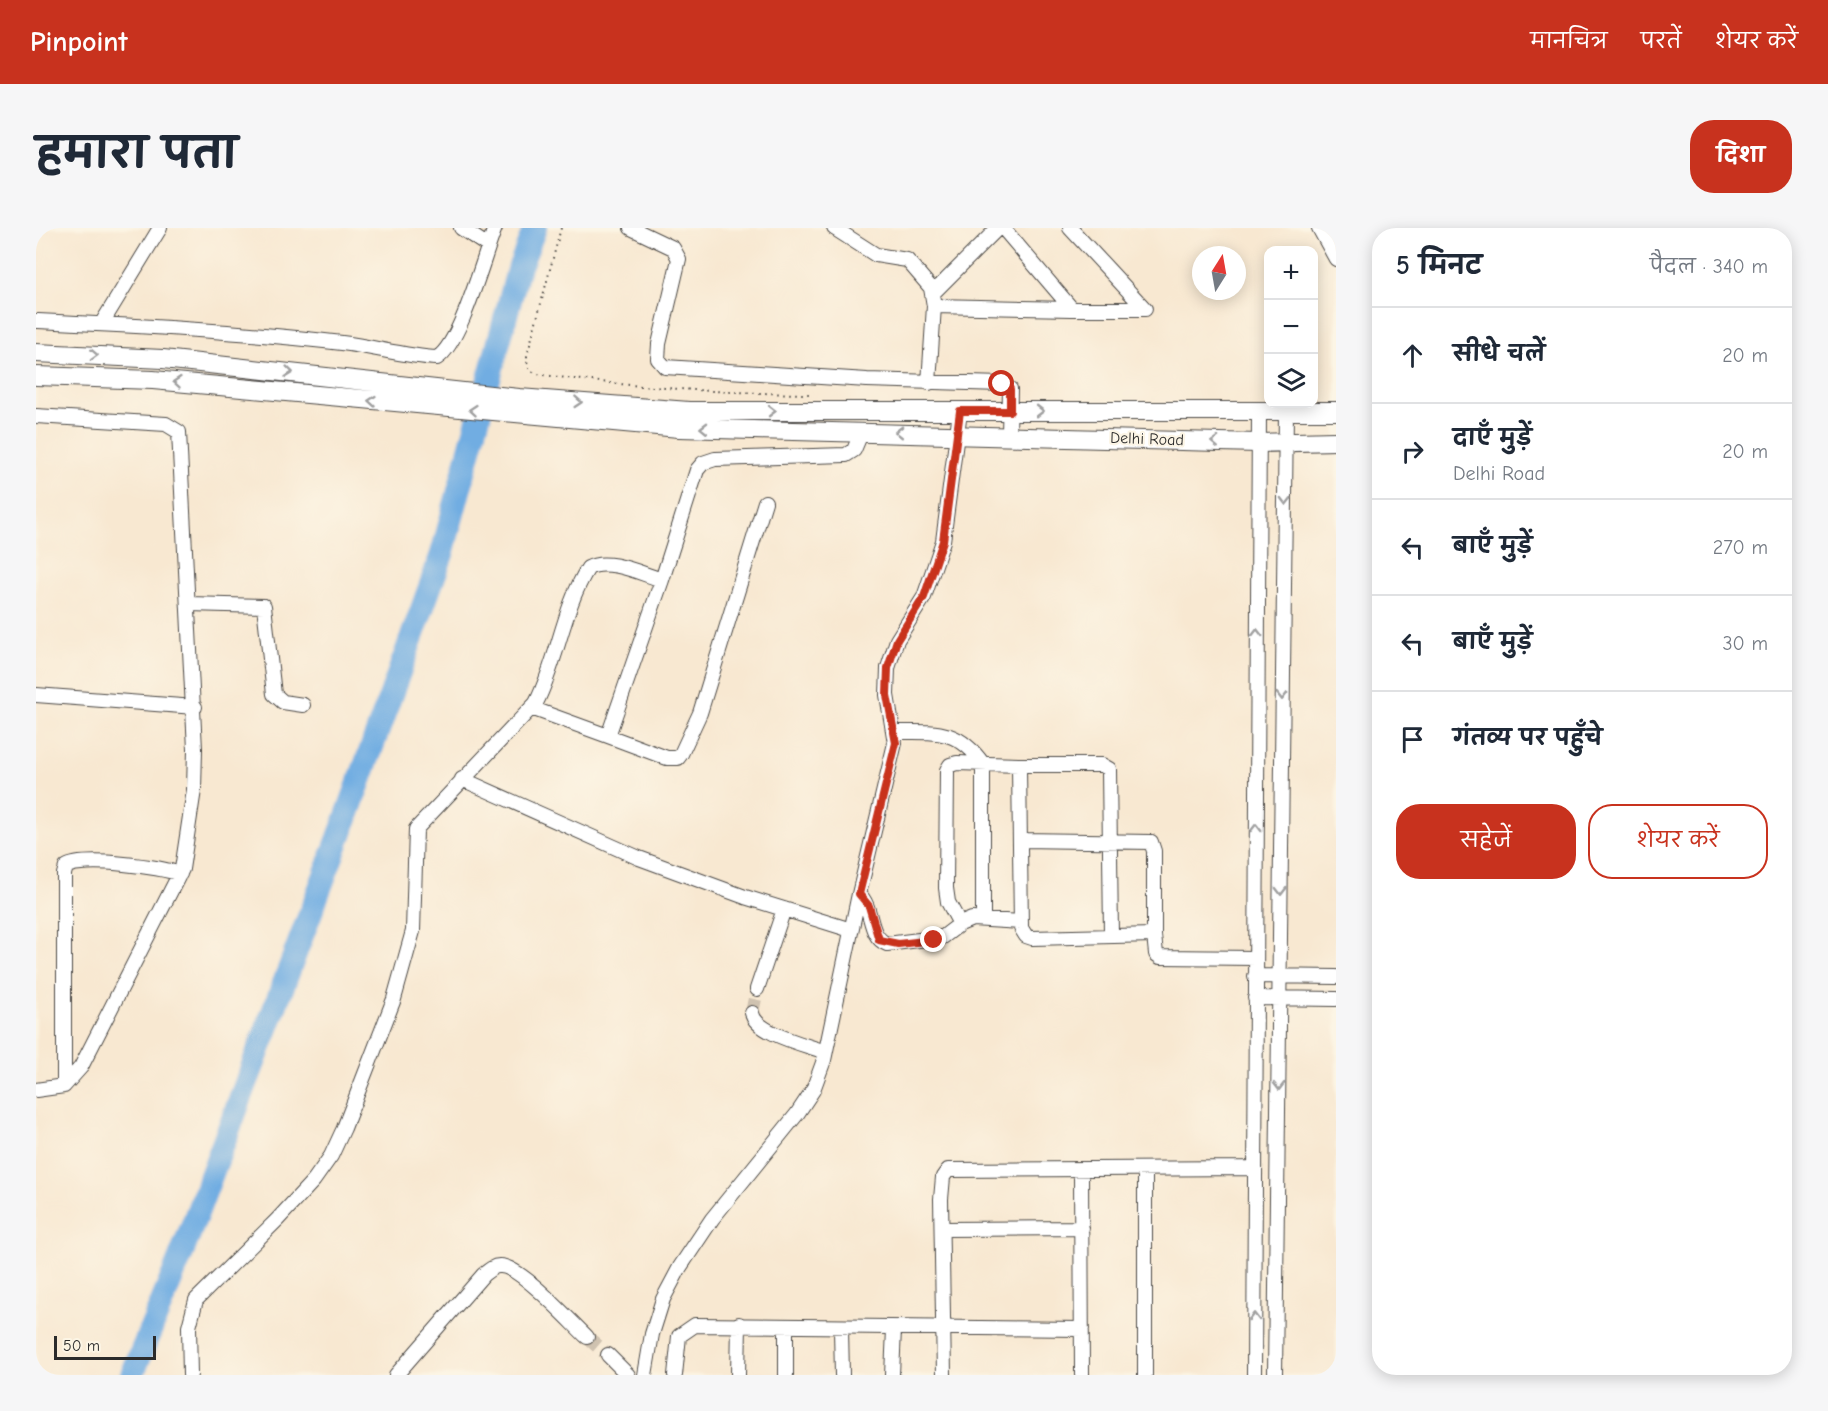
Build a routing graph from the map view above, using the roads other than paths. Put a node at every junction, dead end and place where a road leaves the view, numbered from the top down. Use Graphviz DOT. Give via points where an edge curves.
graph roads {
  1 [pos="160,228"];
  2 [pos="461,228"];
  3 [pos="495,228"];
  4 [pos="631,228"];
  5 [pos="667,228"];
  6 [pos="834,228"];
  7 [pos="1001,228"];
  8 [pos="1070,228"];
  9 [pos="1319,228"];
  10 [pos="660,241"];
  11 [pos="488,246"];
  12 [pos="1336,259"];
  13 [pos="933,300"];
  14 [pos="1072,309"];
  15 [pos="36,321"];
  16 [pos="102,323"];
  17 [pos="36,353"];
  18 [pos="36,376"];
  19 [pos="928,383"];
  20 [pos="518,406"];
  21 [pos="960,411"];
  22 [pos="1010,411"];
  23 [pos="1259,411"];
  24 [pos="1286,411"];
  25 [pos="1336,411"];
  26 [pos="36,416"];
  27 [pos="862,431"];
  28 [pos="958,433"];
  29 [pos="1009,435"];
  30 [pos="1336,441"];
  31 [pos="1287,442"];
  32 [pos="1258,443"];
  33 [pos="765,502"];
  34 [pos="662,580"];
  35 [pos="189,604"];
  36 [pos="36,695"];
  37 [pos="303,705"];
  38 [pos="195,707"];
  39 [pos="531,708"];
  40 [pos="895,732"];
  41 [pos="609,736"];
  42 [pos="983,764"];
  43 [pos="1019,765"];
  44 [pos="462,779"];
  45 [pos="1022,840"];
  46 [pos="1111,840"];
  47 [pos="180,874"];
  48 [pos="859,894"];
  49 [pos="784,909"];
  50 [pos="983,918"];
  51 [pos="1021,922"];
  52 [pos="960,924"];
  53 [pos="851,930"];
  54 [pos="1154,935"];
  55 [pos="1111,936"];
  56 [pos="1256,958"];
  57 [pos="1256,976"];
  58 [pos="1280,976"];
  59 [pos="1336,977"];
  60 [pos="757,989"];
  61 [pos="1256,998"];
  62 [pos="1280,998"];
  63 [pos="1336,999"];
  64 [pos="752,1012"];
  65 [pos="825,1052"];
  66 [pos="64,1086"];
  67 [pos="36,1090"];
  68 [pos="1254,1168"];
  69 [pos="1145,1170"];
  70 [pos="1081,1171"];
  71 [pos="1082,1228"];
  72 [pos="942,1229"];
  73 [pos="739,1324"];
  74 [pos="786,1326"];
  75 [pos="841,1329"];
  76 [pos="894,1329"];
  77 [pos="944,1329"];
  78 [pos="1082,1329"];
  79 [pos="587,1337"];
  80 [pos="608,1356"];
  81 [pos="190,1375"];
  82 [pos="396,1375"];
  83 [pos="628,1375"];
  84 [pos="645,1375"];
  85 [pos="675,1375"];
  86 [pos="738,1375"];
  87 [pos="786,1375"];
  88 [pos="842,1375"];
  89 [pos="892,1375"];
  90 [pos="944,1375"];
  91 [pos="1082,1375"];
  92 [pos="1145,1375"];
  93 [pos="1254,1375"];
  94 [pos="1275,1375"];
  1 -- 16 [label="street"];
  2 -- 11 [label="street"];
  3 -- 11 [label="street"];
  4 -- 10 [label="street"];
  5 -- 10 [label="street"];
  6 -- 13 [label="street" via="876,255 907,260 927,282"];
  7 -- 13 [label="street"];
  7 -- 14 [label="street"];
  8 -- 14 [label="street" via="1145,309"];
  9 -- 12 [label="street"];
  10 -- 19 [label="street" via="673,248 679,259 659,344 658,359 665,367"];
  11 -- 16 [label="street" via="455,334 445,353 437,358 344,343"];
  13 -- 14 [label="street"];
  13 -- 19 [label="street"];
  15 -- 16 [label="street"];
  17 -- 20 [label="main road, one-way" via="163,359 433,388"];
  20 -- 18 [label="main road, one-way" via="430,406 153,380"];
  19 -- 22 [label="street" via="1007,386"];
  20 -- 21 [label="main road, Delhi Road, one-way" via="689,411"];
  27 -- 20 [label="main road, Delhi Road, one-way" via="679,428"];
  21 -- 22 [label="main road, Delhi Road"];
  21 -- 28 [label="street"];
  22 -- 23 [label="main road, Delhi Road, one-way"];
  22 -- 29 [label="street"];
  23 -- 24 [label="main road, Delhi Road"];
  23 -- 32 [label="street"];
  24 -- 25 [label="main road, Delhi Road"];
  24 -- 31 [label="street"];
  26 -- 35 [label="street" via="98,418 176,428 184,483"];
  28 -- 27 [label="main road, Delhi Road, one-way"];
  27 -- 34 [label="street" via="854,450 846,455 715,459 703,463 697,470"];
  28 -- 29 [label="main road, Delhi Road"];
  28 -- 40 [label="street" via="951,501 936,567 924,597 897,640 888,668 887,701"];
  32 -- 29 [label="main road, Delhi Road, one-way"];
  30 -- 31 [label="main road, Delhi Road"];
  31 -- 32 [label="main road, Delhi Road"];
  31 -- 58 [label="street, one-way"];
  56 -- 32 [label="street, one-way"];
  33 -- 41 [label="street" via="707,692 684,750 678,758 668,758"];
  34 -- 39 [label="street" via="609,565 595,563 588,568 547,681"];
  34 -- 41 [label="street"];
  35 -- 37 [label="street" via="264,606 274,694 283,702"];
  35 -- 38 [label="street"];
  36 -- 38 [label="street"];
  38 -- 47 [label="street" via="194,790"];
  39 -- 41 [label="street"];
  39 -- 44 [label="street"];
  40 -- 42 [label="street" via="948,734 974,750"];
  40 -- 48 [label="street"];
  42 -- 43 [label="street"];
  42 -- 50 [label="street"];
  42 -- 52 [label="street" via="957,763 947,770 946,888 948,902"];
  43 -- 45 [label="street"];
  43 -- 46 [label="street" via="1107,766"];
  44 -- 49 [label="street" via="639,858"];
  44 -- 81 [label="street" via="416,829 415,916 410,947 394,999 335,1147 307,1188 196,1300 189,1327"];
  45 -- 46 [label="street"];
  45 -- 51 [label="street"];
  46 -- 54 [label="street" via="1153,844"];
  46 -- 55 [label="street"];
  47 -- 66 [label="street" via="81,1067"];
  47 -- 66 [label="street" via="82,862 66,867"];
  48 -- 52 [label="street" via="869,906 875,934 887,944 934,940"];
  48 -- 53 [label="street"];
  49 -- 53 [label="street"];
  49 -- 60 [label="street"];
  50 -- 51 [label="street"];
  50 -- 52 [label="street"];
  51 -- 55 [label="street" via="1026,936 1032,938"];
  53 -- 65 [label="street"];
  54 -- 55 [label="street"];
  54 -- 56 [label="street" via="1155,954 1160,957"];
  56 -- 57 [label="street"];
  57 -- 58 [label="street"];
  57 -- 61 [label="street"];
  58 -- 59 [label="street"];
  58 -- 62 [label="street"];
  61 -- 62 [label="street"];
  61 -- 68 [label="street"];
  62 -- 63 [label="street"];
  62 -- 94 [label="street, one-way"];
  64 -- 65 [label="street" via="753,1019 764,1029"];
  65 -- 84 [label="street" via="808,1098 680,1267 663,1299"];
  66 -- 67 [label="street"];
  68 -- 69 [label="street"];
  93 -- 68 [label="street, one-way"];
  69 -- 70 [label="street"];
  69 -- 92 [label="street"];
  70 -- 71 [label="street"];
  70 -- 72 [label="street" via="948,1170 943,1177"];
  71 -- 72 [label="street"];
  71 -- 78 [label="street"];
  72 -- 77 [label="street"];
  73 -- 74 [label="street"];
  73 -- 85 [label="street" via="695,1325 684,1331 676,1349"];
  73 -- 86 [label="street"];
  74 -- 75 [label="street"];
  74 -- 87 [label="street"];
  75 -- 76 [label="street"];
  75 -- 88 [label="street"];
  76 -- 77 [label="street"];
  76 -- 89 [label="street"];
  77 -- 78 [label="street"];
  77 -- 90 [label="street"];
  78 -- 91 [label="street"];
  79 -- 82 [label="street" via="521,1275 499,1266 483,1275"];
  80 -- 83 [label="street"];
}
